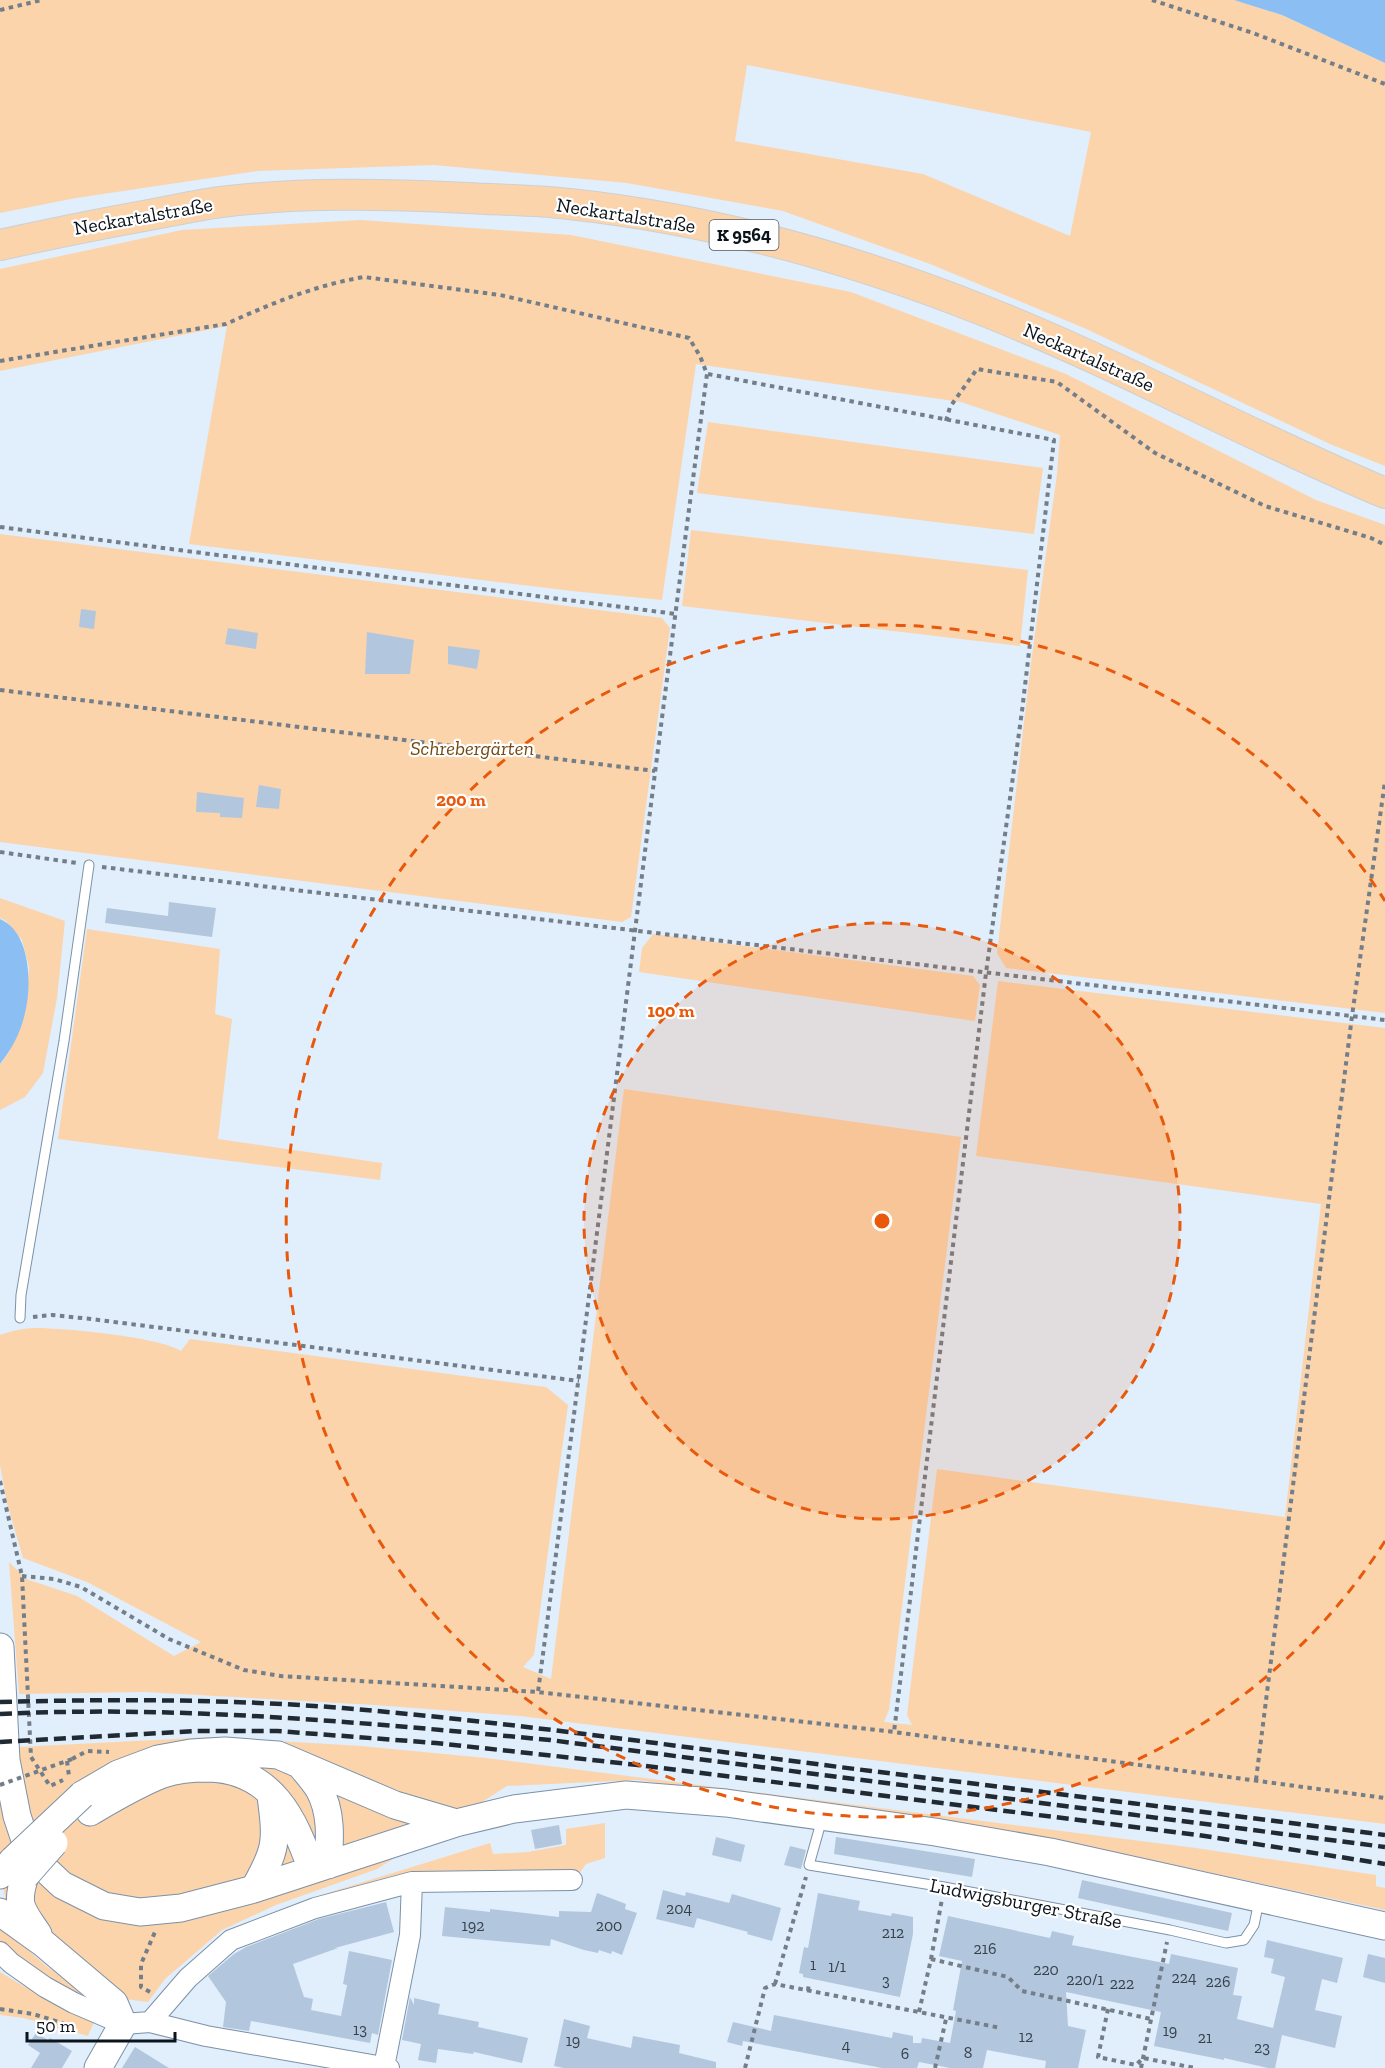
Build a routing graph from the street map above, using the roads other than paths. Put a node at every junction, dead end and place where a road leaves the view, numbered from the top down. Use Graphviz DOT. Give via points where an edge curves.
graph roads {
  1 [pos="0,245"];
  2 [pos="1385,493"];
  3 [pos="89,865"];
  4 [pos="20,1318"];
  5 [pos="0,1647"];
  6 [pos="301,1766"];
  7 [pos="80,1789"];
  8 [pos="271,1791"];
  9 [pos="823,1817"];
  10 [pos="456,1823"];
  11 [pos="320,1868"];
  12 [pos="13,1870"];
  13 [pos="572,1880"];
  14 [pos="412,1882"];
  15 [pos="254,1889"];
  16 [pos="1260,1898"];
  17 [pos="0,1912"];
  18 [pos="1385,1926"];
  19 [pos="43,1943"];
  20 [pos="0,1952"];
  21 [pos="150,2022"];
  22 [pos="123,2024"];
  23 [pos="309,2061"];
  24 [pos="98,2068"];
  25 [pos="387,2068"];
  1 -- 2 [label="main road, Neckartalstraße / K 9564" via="220,202 302,196 385,194 568,204 662,218 820,255 984,311"];
  3 -- 4 [label="lane"];
  5 -- 15 [label="main road" via="6,1760 17,1816 26,1843 46,1870 62,1885 104,1906 140,1912 181,1908"];
  6 -- 7 [label="main road" via="278,1755 191,1753 158,1759"];
  6 -- 10 [label="main road" via="395,1805"];
  6 -- 11 [label="main road" via="319,1789 329,1816 330,1843"];
  7 -- 8 [label="main road" via="139,1784 166,1773 196,1768 223,1768 248,1776"];
  7 -- 12 [label="main road, bridge"];
  8 -- 11 [label="main road"];
  8 -- 15 [label="main road" via="276,1832 273,1853"];
  9 -- 10 [label="main road" via="726,1803 626,1795 514,1809"];
  9 -- 16 [label="main road" via="1050,1852"];
  9 -- 16 [label="lane, Ludwigsburger Straße" via="809,1865 944,1887 1226,1943 1244,1940 1254,1925"];
  10 -- 11 [label="main road"];
  11 -- 15 [label="main road"];
  12 -- 19 [label="main road" via="20,1907"];
  13 -- 14 [label="street"];
  14 -- 21 [label="street" via="315,1908 231,1941 188,1978"];
  14 -- 25 [label="street" via="410,1935"];
  16 -- 18 [label="main road"];
  17 -- 19 [label="main road"];
  19 -- 22 [label="main road" via="114,2003"];
  20 -- 22 [label="street" via="45,1987"];
  21 -- 22 [label="street"];
  21 -- 23 [label="street"];
  22 -- 24 [label="main road"];
  23 -- 25 [label="street"];
}
